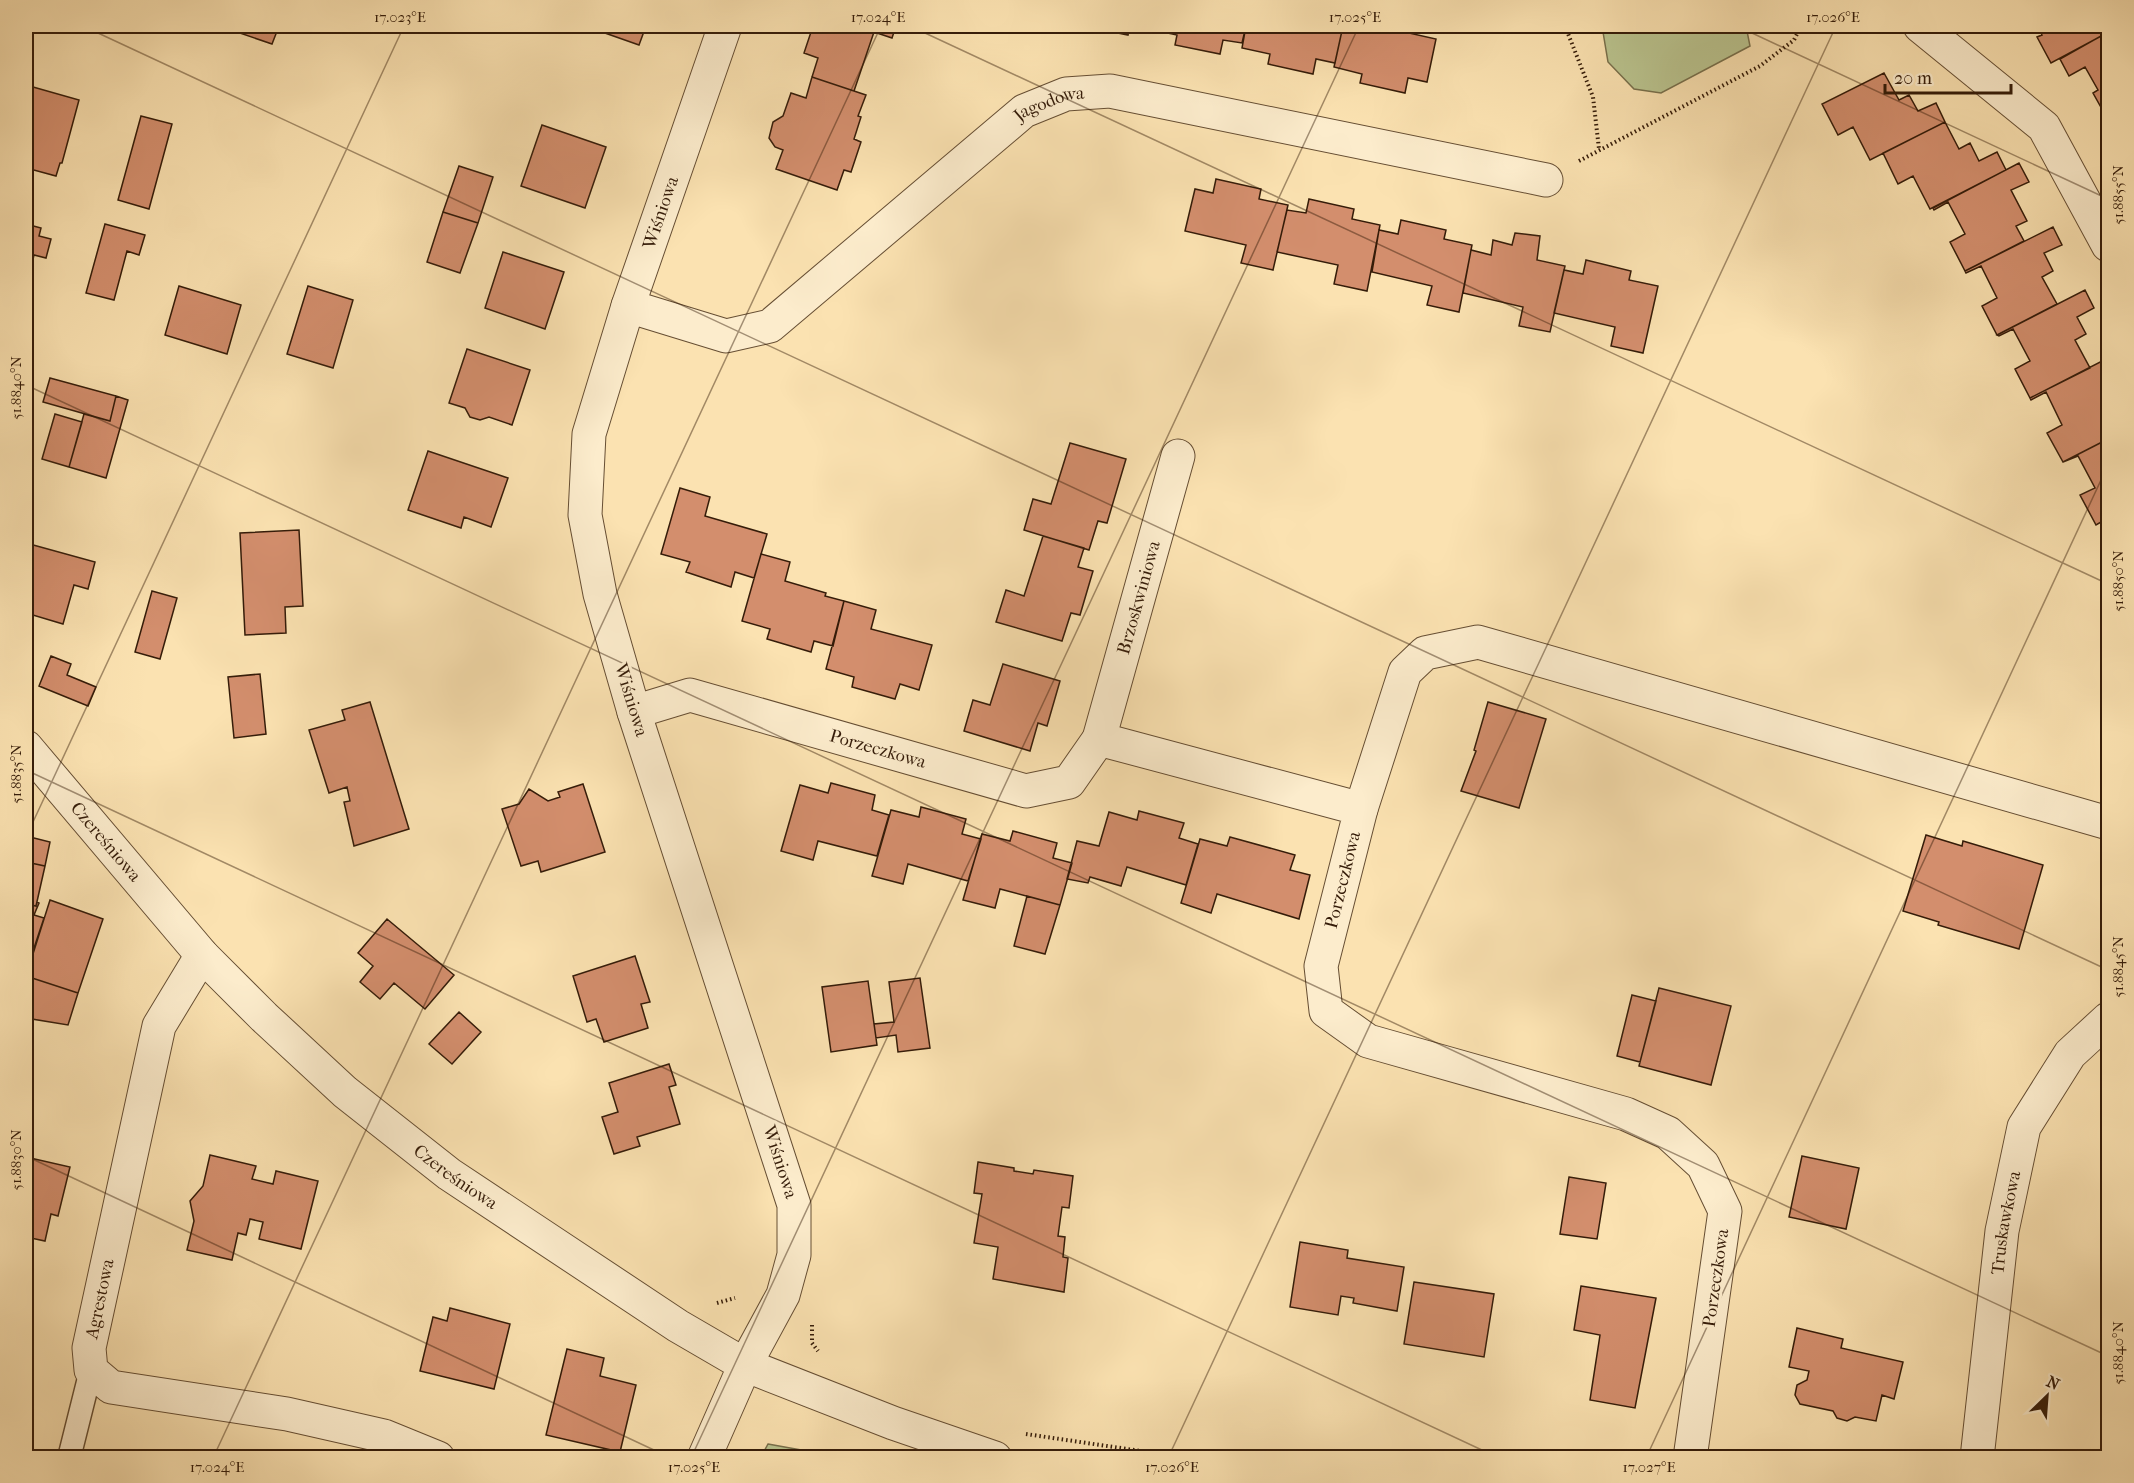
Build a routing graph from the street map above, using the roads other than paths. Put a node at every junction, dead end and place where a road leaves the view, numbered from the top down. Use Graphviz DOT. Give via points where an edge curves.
graph roads {
  1 [pos="725,26"];
  2 [pos="1920,26"];
  3 [pos="1546,180"];
  4 [pos="2109,245"];
  5 [pos="628,306"];
  6 [pos="1178,456"];
  7 [pos="634,712"];
  8 [pos="1099,739"];
  9 [pos="26,747"];
  10 [pos="1360,809"];
  11 [pos="2109,823"];
  12 [pos="202,955"];
  13 [pos="2109,1019"];
  14 [pos="745,1365"];
  15 [pos="91,1370"];
  16 [pos="69,1458"];
  17 [pos="438,1458"];
  18 [pos="704,1458"];
  19 [pos="995,1458"];
  20 [pos="1690,1458"];
  21 [pos="1977,1458"];
  1 -- 5 [label="street, Wiśniowa"];
  2 -- 4 [label="street" via="2043,127"];
  3 -- 5 [label="street, Jagodowa" via="1110,91 1066,94 1024,111 770,326 726,336"];
  5 -- 7 [label="street, Wiśniowa" via="589,434 585,515 600,594"];
  6 -- 8 [label="street, Brzoskwiniowa"];
  7 -- 8 [label="street, Porzeczkowa" via="690,695 1026,791 1069,782"];
  7 -- 14 [label="street, Wiśniowa" via="794,1205 794,1255 783,1295"];
  8 -- 10 [label="street, Porzeczkowa"];
  9 -- 12 [label="street, Czereśniowa"];
  10 -- 11 [label="street" via="1405,672 1425,653 1478,642"];
  10 -- 20 [label="street, Porzeczkowa" via="1321,966 1326,1011 1368,1041 1626,1114 1668,1133 1703,1164 1725,1211"];
  12 -- 14 [label="street, Czereśniowa" via="345,1092 449,1174 678,1326"];
  12 -- 15 [label="street, Agrestowa" via="159,1026 89,1348"];
  13 -- 21 [label="street, Truskawkowa" via="2070,1054 2024,1127 2001,1230"];
  14 -- 18 [label="street, Wiśniowa"];
  14 -- 19 [label="street, Czereśniowa"];
  15 -- 16 [label="lane"];
  15 -- 17 [label="street" via="111,1387 287,1414 384,1436"];
}
